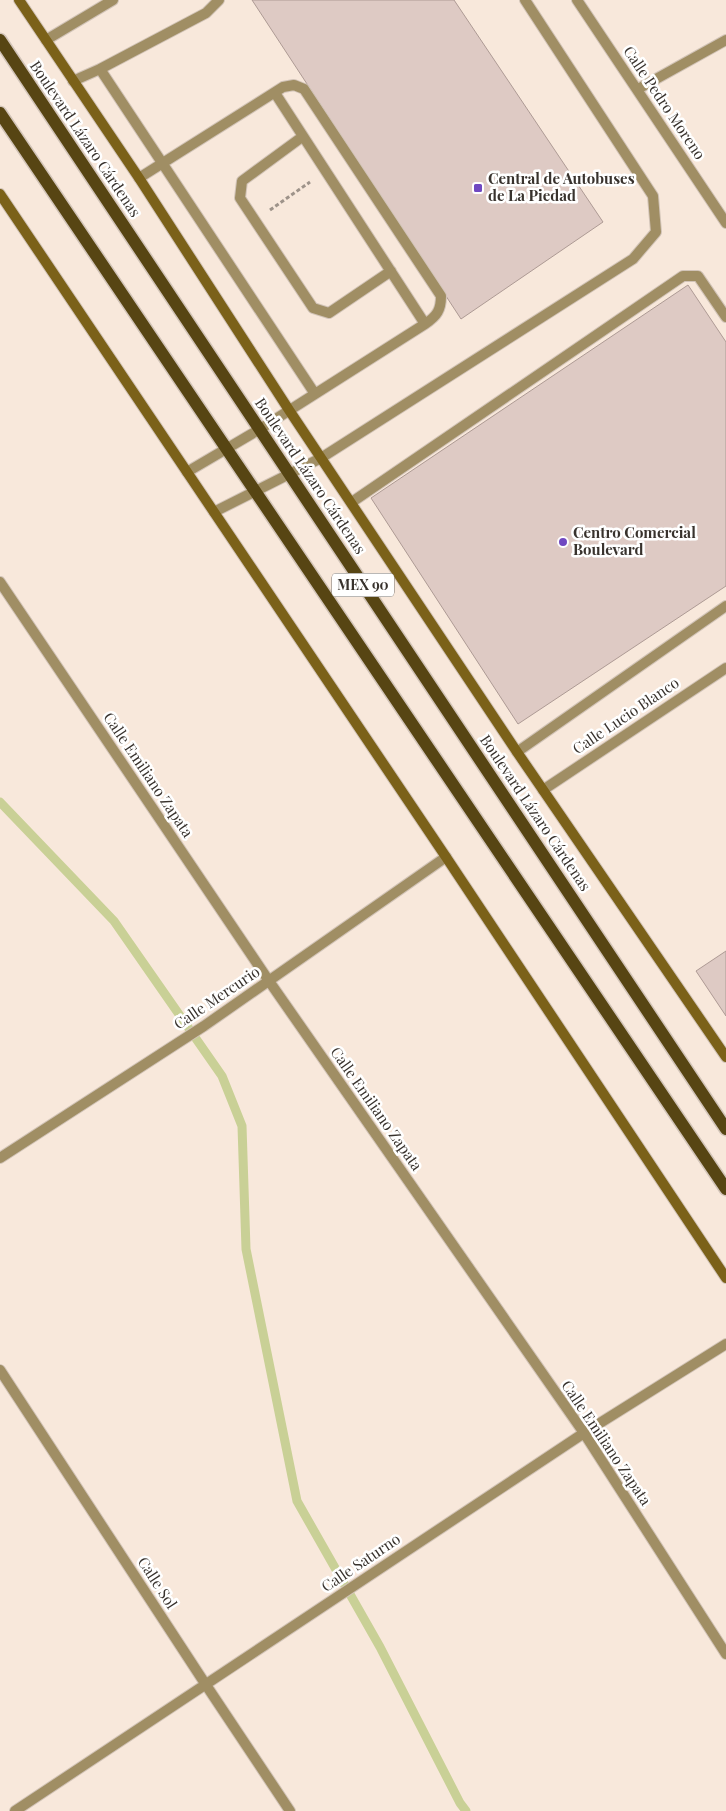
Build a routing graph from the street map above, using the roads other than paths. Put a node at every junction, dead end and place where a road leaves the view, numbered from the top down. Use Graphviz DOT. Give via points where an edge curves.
graph roads {
  1 [pos="19,0"];
  2 [pos="113,0"];
  3 [pos="219,0"];
  4 [pos="525,0"];
  5 [pos="577,0"];
  6 [pos="0,40"];
  7 [pos="46,40"];
  8 [pos="726,40"];
  9 [pos="100,69"];
  10 [pos="73,81"];
  11 [pos="638,89"];
  12 [pos="275,93"];
  13 [pos="0,114"];
  14 [pos="302,138"];
  15 [pos="163,164"];
  16 [pos="139,178"];
  17 [pos="0,194"];
  18 [pos="726,223"];
  19 [pos="391,271"];
  20 [pos="726,317"];
  21 [pos="425,324"];
  22 [pos="315,394"];
  23 [pos="289,410"];
  24 [pos="260,429"];
  25 [pos="226,448"];
  26 [pos="321,458"];
  27 [pos="187,472"];
  28 [pos="290,475"];
  29 [pos="256,492"];
  30 [pos="352,502"];
  31 [pos="214,512"];
  32 [pos="0,582"];
  33 [pos="726,606"];
  34 [pos="726,668"];
  35 [pos="517,752"];
  36 [pos="544,790"];
  37 [pos="446,857"];
  38 [pos="269,981"];
  39 [pos="726,1057"];
  40 [pos="726,1129"];
  41 [pos="0,1158"];
  42 [pos="726,1189"];
  43 [pos="726,1278"];
  44 [pos="726,1344"];
  45 [pos="0,1370"];
  46 [pos="584,1433"];
  47 [pos="726,1654"];
  48 [pos="206,1686"];
  49 [pos="15,1811"];
  50 [pos="290,1811"];
  1 -- 7 [label="street"];
  2 -- 7 [label="street"];
  3 -- 9 [label="street" via="206,13"];
  4 -- 26 [label="street" via="653,196 656,232 633,259"];
  5 -- 11 [label="street, Calle Pedro Moreno"];
  6 -- 24 [label="main road, Boulevard Lázaro Cárdenas / MEX 90"];
  7 -- 10 [label="street"];
  8 -- 11 [label="street"];
  9 -- 10 [label="street"];
  9 -- 15 [label="street"];
  10 -- 16 [label="street"];
  11 -- 18 [label="street, Calle Pedro Moreno"];
  12 -- 14 [label="street"];
  12 -- 15 [label="street"];
  12 -- 21 [label="street" via="294,85 304,89 441,296 441,307 436,316"];
  13 -- 25 [label="main road, MEX 90"];
  14 -- 19 [label="street"];
  14 -- 19 [label="street" via="242,181 240,198 313,308 329,313"];
  15 -- 16 [label="street"];
  15 -- 22 [label="street"];
  16 -- 23 [label="street"];
  17 -- 27 [label="street"];
  19 -- 21 [label="street"];
  20 -- 30 [label="street" via="698,276 683,276"];
  21 -- 22 [label="street"];
  22 -- 23 [label="street"];
  23 -- 24 [label="street"];
  23 -- 26 [label="street"];
  24 -- 25 [label="street"];
  24 -- 28 [label="main road, Boulevard Lázaro Cárdenas / MEX 90"];
  25 -- 27 [label="street"];
  25 -- 29 [label="main road, MEX 90"];
  26 -- 28 [label="street"];
  26 -- 30 [label="street"];
  27 -- 31 [label="street"];
  28 -- 29 [label="street"];
  28 -- 40 [label="main road, Boulevard Lázaro Cárdenas / MEX 90"];
  29 -- 31 [label="street"];
  29 -- 42 [label="main road, MEX 90"];
  30 -- 35 [label="street"];
  31 -- 37 [label="street"];
  32 -- 38 [label="street, Calle Emiliano Zapata"];
  33 -- 35 [label="street"];
  34 -- 36 [label="street, Calle Lucio Blanco"];
  35 -- 36 [label="street"];
  36 -- 39 [label="street"];
  37 -- 38 [label="street, Calle Mercurio"];
  37 -- 43 [label="street"];
  38 -- 41 [label="street, Calle Mercurio"];
  38 -- 46 [label="street, Calle Emiliano Zapata"];
  44 -- 46 [label="street, Calle Saturno"];
  45 -- 48 [label="street, Calle Sol"];
  46 -- 47 [label="street, Calle Emiliano Zapata"];
  46 -- 48 [label="street, Calle Saturno"];
  48 -- 49 [label="street, Calle Saturno"];
  48 -- 50 [label="street, Calle Sol"];
}
